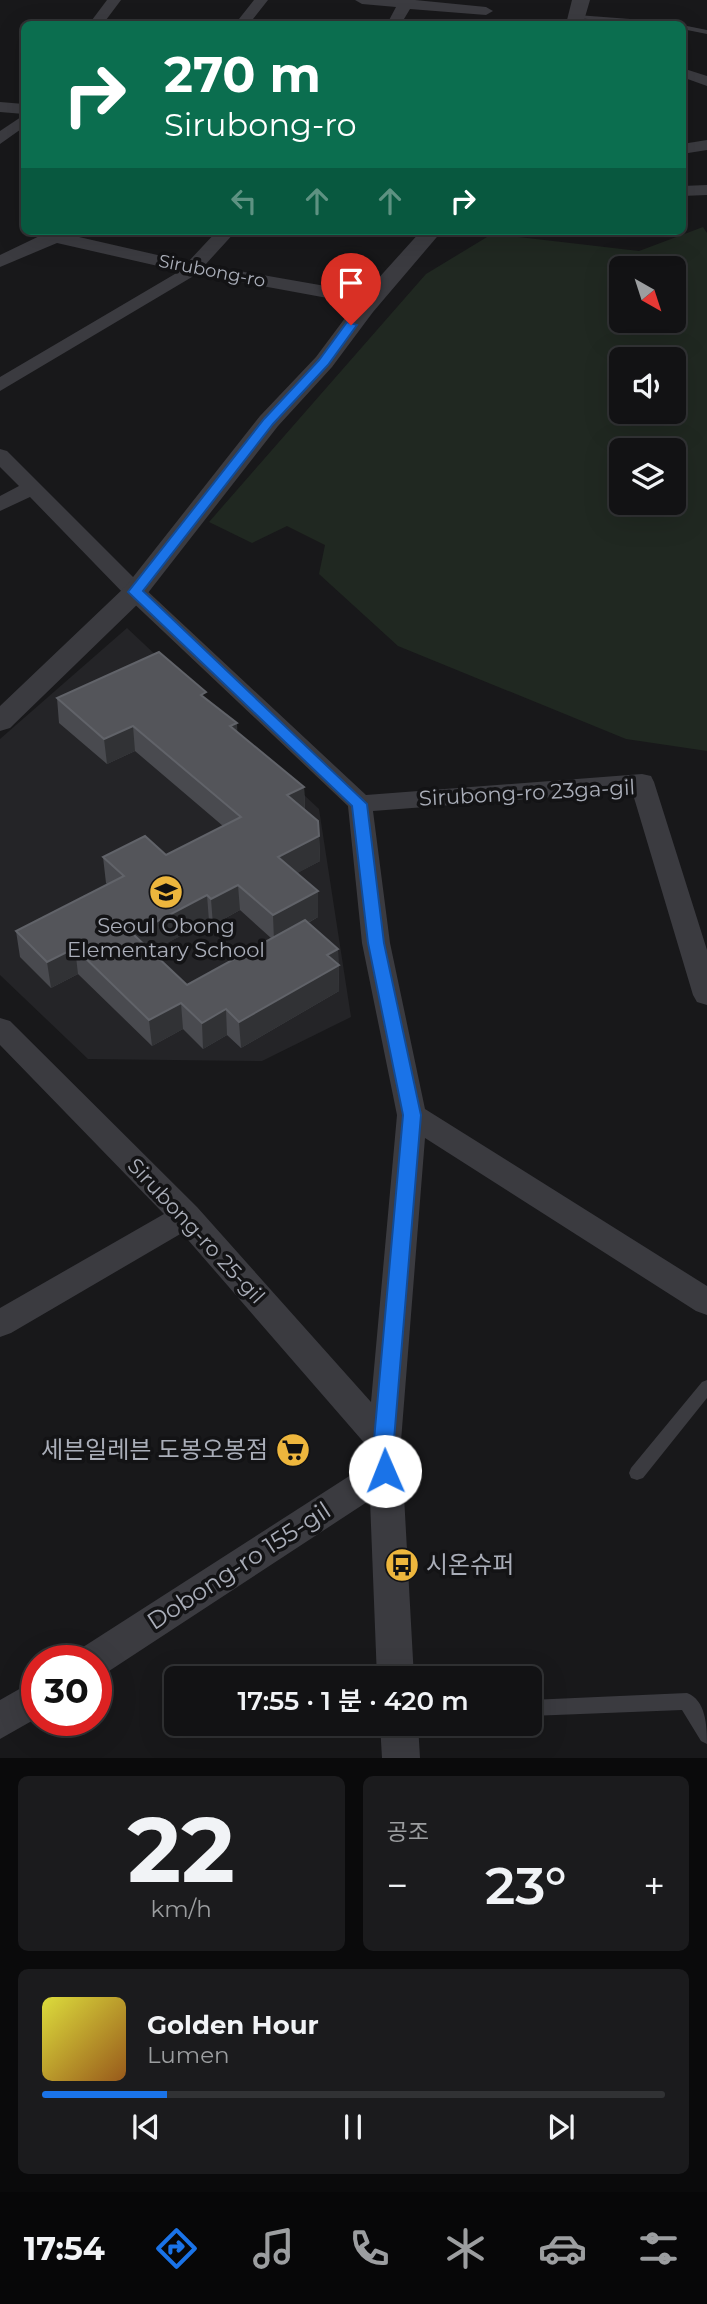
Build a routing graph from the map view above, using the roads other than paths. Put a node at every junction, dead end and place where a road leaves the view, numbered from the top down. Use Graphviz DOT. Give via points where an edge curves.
graph roads {
  1 [pos="114,0"];
  2 [pos="261,0"];
  3 [pos="362,0"];
  4 [pos="407,2"];
  5 [pos="486,12"];
  6 [pos="578,14"];
  7 [pos="98,21"];
  8 [pos="244,21"];
  9 [pos="396,21"];
  10 [pos="642,21"];
  11 [pos="686,28"];
  12 [pos="707,32"];
  13 [pos="686,73"];
  14 [pos="707,80"];
  15 [pos="0,107"];
  16 [pos="21,109"];
  17 [pos="21,122"];
  18 [pos="0,139"];
  19 [pos="707,145"];
  20 [pos="686,148"];
  21 [pos="707,190"];
  22 [pos="686,191"];
  23 [pos="55,235"];
  24 [pos="61,235"];
  25 [pos="223,235"];
  26 [pos="428,235"];
  27 [pos="0,262"];
  28 [pos="192,268"];
  29 [pos="371,300"];
  30 [pos="0,385"];
  31 [pos="0,455"];
  32 [pos="32,487"];
  33 [pos="0,505"];
  34 [pos="135,592"];
  35 [pos="0,722"];
  36 [pos="360,804"];
  37 [pos="707,995"];
  38 [pos="0,1028"];
  39 [pos="412,1115"];
  40 [pos="186,1216"];
  41 [pos="707,1302"];
  42 [pos="0,1324"];
  43 [pos="707,1387"];
  44 [pos="384,1456"];
  45 [pos="637,1473"];
  46 [pos="112,1648"];
  47 [pos="395,1666"];
  48 [pos="21,1707"];
  49 [pos="542,1707"];
  50 [pos="0,1721"];
  51 [pos="707,1735"];
  52 [pos="400,1736"];
  53 [pos="401,1758"];
  1 -- 7 [label="street"];
  2 -- 8 [label="street"];
  3 -- 4 [label="street"];
  4 -- 5 [label="street"];
  4 -- 9 [label="street"];
  6 -- 10 [label="lane"];
  11 -- 12 [label="lane"];
  13 -- 14 [label="street"];
  15 -- 16 [label="street"];
  17 -- 18 [label="street"];
  19 -- 20 [label="street"];
  21 -- 22 [label="street"];
  23 -- 27 [label="street"];
  24 -- 28 [label="street, Sirubong-ro"];
  25 -- 28 [label="street"];
  26 -- 29 [label="street"];
  28 -- 29 [label="street, Sirubong-ro"];
  28 -- 30 [label="street"];
  29 -- 34 [label="street"];
  31 -- 32 [label="street"];
  32 -- 33 [label="street"];
  32 -- 34 [label="street"];
  34 -- 35 [label="street"];
  34 -- 36 [label="street"];
  36 -- 37 [label="street, Sirubong-ro 23ga-gil" via="642,782"];
  36 -- 39 [label="street" via="376,943"];
  38 -- 40 [label="street, Sirubong-ro 25-gil"];
  39 -- 41 [label="street"];
  39 -- 44 [label="street"];
  40 -- 42 [label="street"];
  40 -- 44 [label="street, Sirubong-ro 25-gil"];
  43 -- 45 [label="lane"];
  44 -- 46 [label="street, Dobong-ro 155-gil"];
  44 -- 47 [label="street"];
  48 -- 50 [label="street"];
  49 -- 51 [label="lane" via="687,1701"];
  52 -- 53 [label="street"];
}
